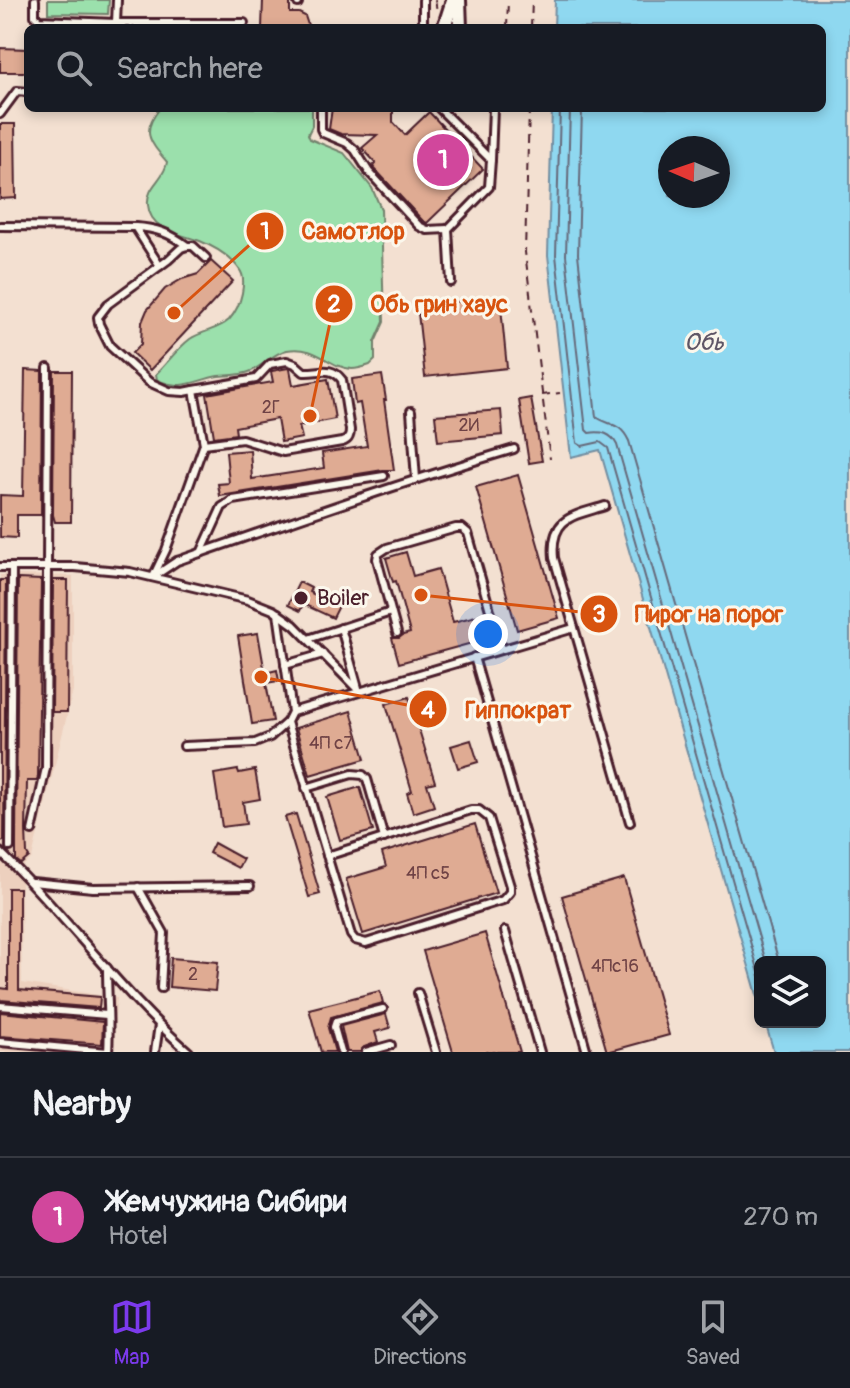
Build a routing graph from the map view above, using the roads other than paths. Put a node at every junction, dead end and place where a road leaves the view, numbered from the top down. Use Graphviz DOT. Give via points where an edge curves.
graph roads {
  1 [pos="35,0"];
  2 [pos="117,0"];
  3 [pos="423,0"];
  4 [pos="456,0"];
  5 [pos="116,23"];
  6 [pos="244,23"];
  7 [pos="125,24"];
  8 [pos="211,24"];
  9 [pos="423,24"];
  10 [pos="446,24"];
  11 [pos="459,24"];
  12 [pos="24,92"];
  13 [pos="321,112"];
  14 [pos="443,112"];
  15 [pos="493,112"];
  16 [pos="0,114"];
  17 [pos="491,160"];
  18 [pos="0,226"];
  19 [pos="135,227"];
  20 [pos="448,229"];
  21 [pos="187,246"];
  22 [pos="206,258"];
  23 [pos="160,266"];
  24 [pos="451,282"];
  25 [pos="48,368"];
  26 [pos="194,390"];
  27 [pos="411,411"];
  28 [pos="204,444"];
  29 [pos="514,449"];
  30 [pos="384,476"];
  31 [pos="372,478"];
  32 [pos="416,479"];
  33 [pos="375,492"];
  34 [pos="605,506"];
  35 [pos="201,553"];
  36 [pos="0,567"];
  37 [pos="12,567"];
  38 [pos="47,567"];
  39 [pos="153,577"];
  40 [pos="391,612"];
  41 [pos="278,613"];
  42 [pos="341,628"];
  43 [pos="574,628"];
  44 [pos="397,633"];
  45 [pos="308,639"];
  46 [pos="501,649"];
  47 [pos="323,654"];
  48 [pos="474,657"];
  49 [pos="285,665"];
  50 [pos="359,691"];
  51 [pos="292,712"];
  52 [pos="287,722"];
  53 [pos="184,746"];
  54 [pos="306,788"];
  55 [pos="630,822"];
  56 [pos="32,831"];
  57 [pos="384,838"];
  58 [pos="10,847"];
  59 [pos="0,852"];
  60 [pos="327,856"];
  61 [pos="32,882"];
  62 [pos="250,886"];
  63 [pos="138,887"];
  64 [pos="505,931"];
  65 [pos="107,967"];
  66 [pos="161,988"];
  67 [pos="418,993"];
  68 [pos="0,1006"];
  69 [pos="383,1009"];
  70 [pos="107,1015"];
  71 [pos="159,1025"];
  72 [pos="0,1042"];
  73 [pos="391,1045"];
  74 [pos="108,1052"];
  75 [pos="155,1052"];
  76 [pos="189,1052"];
  77 [pos="341,1052"];
  78 [pos="366,1052"];
  79 [pos="436,1052"];
  80 [pos="540,1052"];
  81 [pos="587,1052"];
  1 -- 5 [label="lane" via="39,20"];
  2 -- 5 [label="lane"];
  3 -- 9 [label="lane"];
  4 -- 10 [label="street"];
  4 -- 11 [label="street"];
  5 -- 7 [label="lane"];
  6 -- 8 [label="lane"];
  12 -- 16 [label="lane" via="17,91"];
  13 -- 20 [label="lane" via="323,133 355,150 419,226"];
  14 -- 17 [label="lane"];
  15 -- 17 [label="lane"];
  17 -- 20 [label="lane" via="489,187"];
  18 -- 19 [label="lane"];
  19 -- 21 [label="lane" via="159,229"];
  19 -- 23 [label="lane"];
  20 -- 24 [label="lane"];
  21 -- 22 [label="lane"];
  21 -- 23 [label="lane"];
  23 -- 26 [label="lane" via="108,304 99,324 110,346 149,382 169,391"];
  25 -- 38 [label="lane"];
  26 -- 28 [label="lane"];
  26 -- 28 [label="lane" via="256,379 267,366 287,361 304,372 328,369 342,380 347,440 283,452 242,439"];
  27 -- 32 [label="lane"];
  28 -- 39 [label="lane"];
  29 -- 32 [label="lane"];
  30 -- 31 [label="lane"];
  31 -- 33 [label="lane"];
  31 -- 35 [label="lane" via="226,503"];
  32 -- 33 [label="lane"];
  33 -- 35 [label="lane"];
  34 -- 43 [label="lane" via="569,517 554,537 554,558"];
  35 -- 39 [label="lane"];
  36 -- 37 [label="lane"];
  37 -- 38 [label="lane"];
  37 -- 58 [label="lane"];
  38 -- 39 [label="lane"];
  38 -- 56 [label="lane" via="46,768"];
  39 -- 41 [label="lane" via="248,600"];
  40 -- 42 [label="lane"];
  40 -- 44 [label="lane"];
  40 -- 46 [label="lane" via="378,554 462,528 468,533"];
  41 -- 45 [label="lane"];
  41 -- 49 [label="lane"];
  42 -- 45 [label="lane"];
  42 -- 50 [label="lane"];
  43 -- 46 [label="lane"];
  43 -- 55 [label="lane"];
  45 -- 47 [label="lane"];
  46 -- 48 [label="lane"];
  47 -- 49 [label="lane"];
  47 -- 50 [label="lane"];
  48 -- 50 [label="lane"];
  48 -- 81 [label="lane"];
  49 -- 51 [label="lane"];
  50 -- 51 [label="lane"];
  51 -- 52 [label="lane"];
  52 -- 53 [label="lane" via="255,743"];
  52 -- 54 [label="lane"];
  54 -- 57 [label="lane" via="363,775"];
  54 -- 60 [label="lane"];
  57 -- 60 [label="lane"];
  57 -- 60 [label="lane" via="479,810 489,818 510,892 503,900 360,942 351,935"];
  59 -- 61 [label="lane"];
  61 -- 63 [label="lane"];
  61 -- 65 [label="lane"];
  62 -- 63 [label="lane"];
  63 -- 66 [label="lane" via="164,933"];
  64 -- 80 [label="lane"];
  65 -- 70 [label="lane"];
  65 -- 71 [label="lane"];
  67 -- 79 [label="lane"];
  68 -- 70 [label="lane"];
  69 -- 77 [label="lane" via="336,1021"];
  70 -- 74 [label="lane"];
  71 -- 75 [label="lane"];
  71 -- 76 [label="lane"];
  72 -- 74 [label="lane"];
  73 -- 78 [label="lane"];
}
